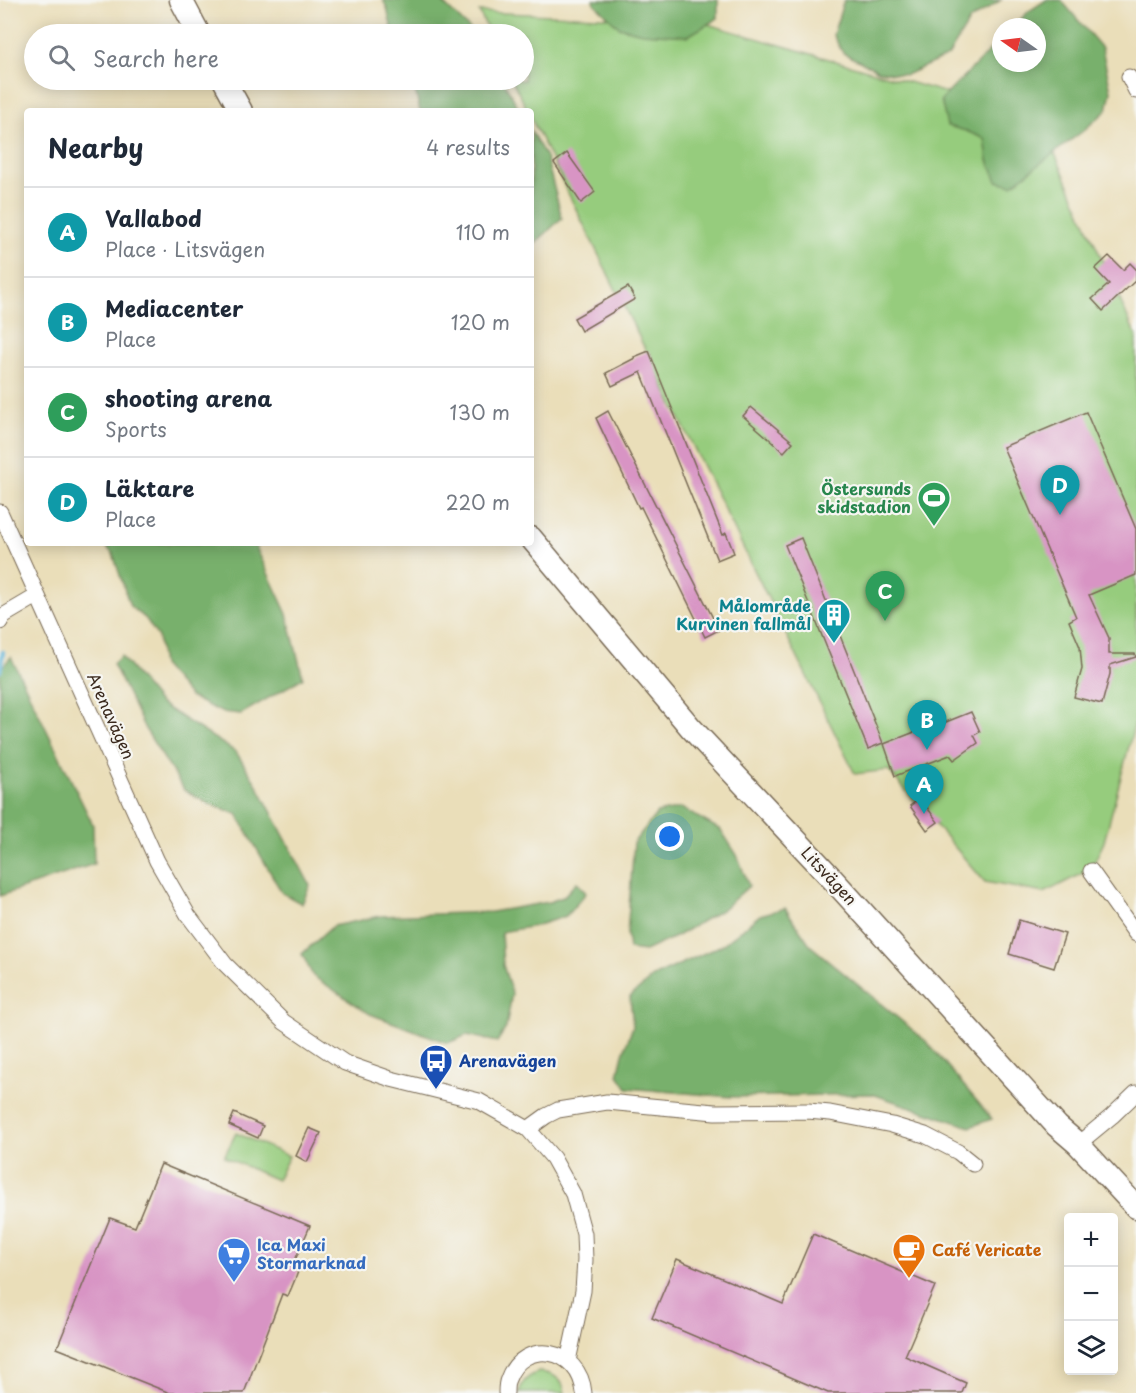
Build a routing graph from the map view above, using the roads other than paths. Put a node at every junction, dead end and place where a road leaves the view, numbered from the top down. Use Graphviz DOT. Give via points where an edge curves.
graph roads {
  1 [pos="181,0"];
  2 [pos="194,24"];
  3 [pos="1129,77"];
  4 [pos="229,90"];
  5 [pos="1136,91"];
  6 [pos="239,108"];
  7 [pos="0,512"];
  8 [pos="534,542"];
  9 [pos="37,596"];
  10 [pos="0,622"];
  11 [pos="1091,871"];
  12 [pos="1131,916"];
  13 [pos="1136,934"];
  14 [pos="1136,1093"];
  15 [pos="528,1130"];
  16 [pos="1078,1143"];
  17 [pos="973,1164"];
  18 [pos="1136,1207"];
  19 [pos="568,1361"];
  20 [pos="506,1393"];
  21 [pos="584,1393"];
  1 -- 2 [label="main road"];
  3 -- 5 [label="street"];
  4 -- 6 [label="main road"];
  7 -- 9 [label="street, Arenavägen"];
  8 -- 16 [label="main road, Litsvägen" via="692,728 1057,1126"];
  9 -- 10 [label="street" via="3,616"];
  9 -- 15 [label="street, Arenavägen" via="157,861 188,915 225,964 284,1022 345,1063 478,1101"];
  11 -- 12 [label="street"];
  12 -- 13 [label="street"];
  14 -- 16 [label="street"];
  15 -- 17 [label="street" via="558,1110 608,1102 715,1112 808,1111 882,1123 925,1135"];
  15 -- 19 [label="street, Arenavägen" via="554,1158 573,1194 584,1234 583,1291"];
  16 -- 18 [label="main road, Litsvägen"];
  19 -- 20 [label="street" via="556,1354 527,1357 516,1365"];
  19 -- 21 [label="street" via="583,1383"];
}
